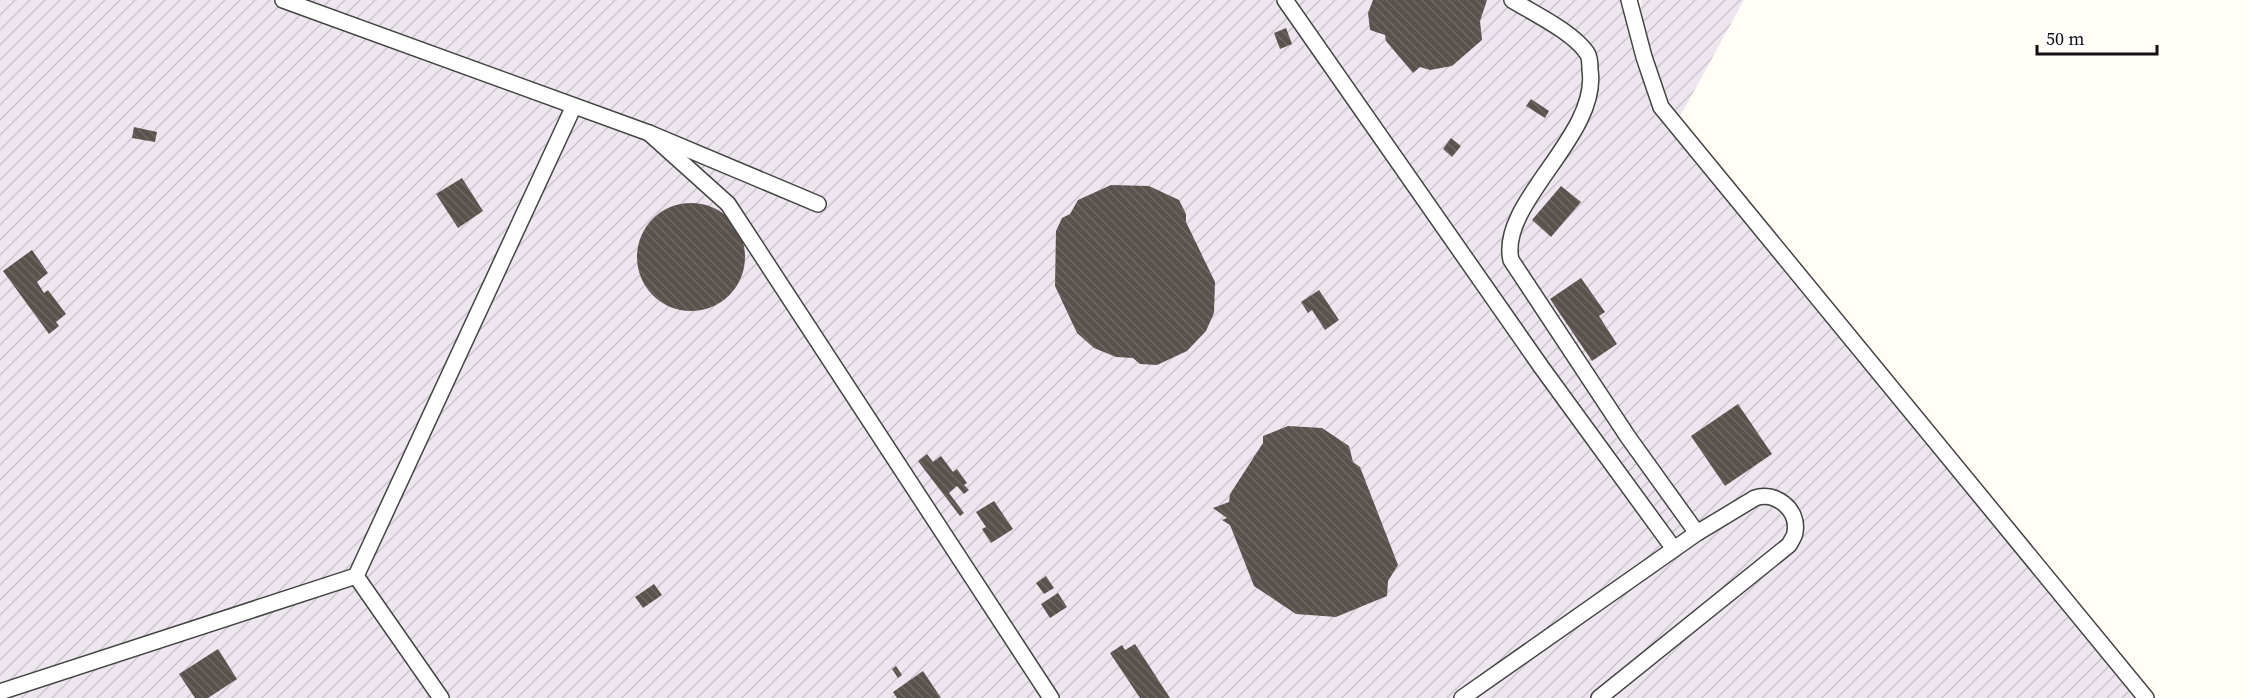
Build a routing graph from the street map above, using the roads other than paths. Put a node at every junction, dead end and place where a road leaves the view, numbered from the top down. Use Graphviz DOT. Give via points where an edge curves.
graph roads {
  1 [pos="283,0"];
  2 [pos="1285,0"];
  3 [pos="1512,0"];
  4 [pos="1629,0"];
  5 [pos="573,108"];
  6 [pos="649,134"];
  7 [pos="818,204"];
  8 [pos="1697,533"];
  9 [pos="1674,549"];
  10 [pos="356,576"];
  11 [pos="0,692"];
  12 [pos="441,698"];
  13 [pos="1051,698"];
  14 [pos="1462,698"];
  15 [pos="1599,698"];
  16 [pos="2146,698"];
  1 -- 5 [label="lane"];
  2 -- 9 [label="lane" via="1542,368"];
  3 -- 8 [label="lane" via="1577,41 1588,54 1591,76 1588,98 1563,149 1517,219 1509,242 1511,260"];
  4 -- 16 [label="lane" via="1661,107"];
  5 -- 6 [label="lane"];
  5 -- 10 [label="lane"];
  6 -- 7 [label="lane"];
  6 -- 13 [label="lane" via="728,204"];
  8 -- 9 [label="lane"];
  8 -- 15 [label="lane" via="1763,495 1784,503 1796,531 1789,545"];
  9 -- 14 [label="lane"];
  10 -- 11 [label="lane"];
  10 -- 12 [label="lane"];
}
